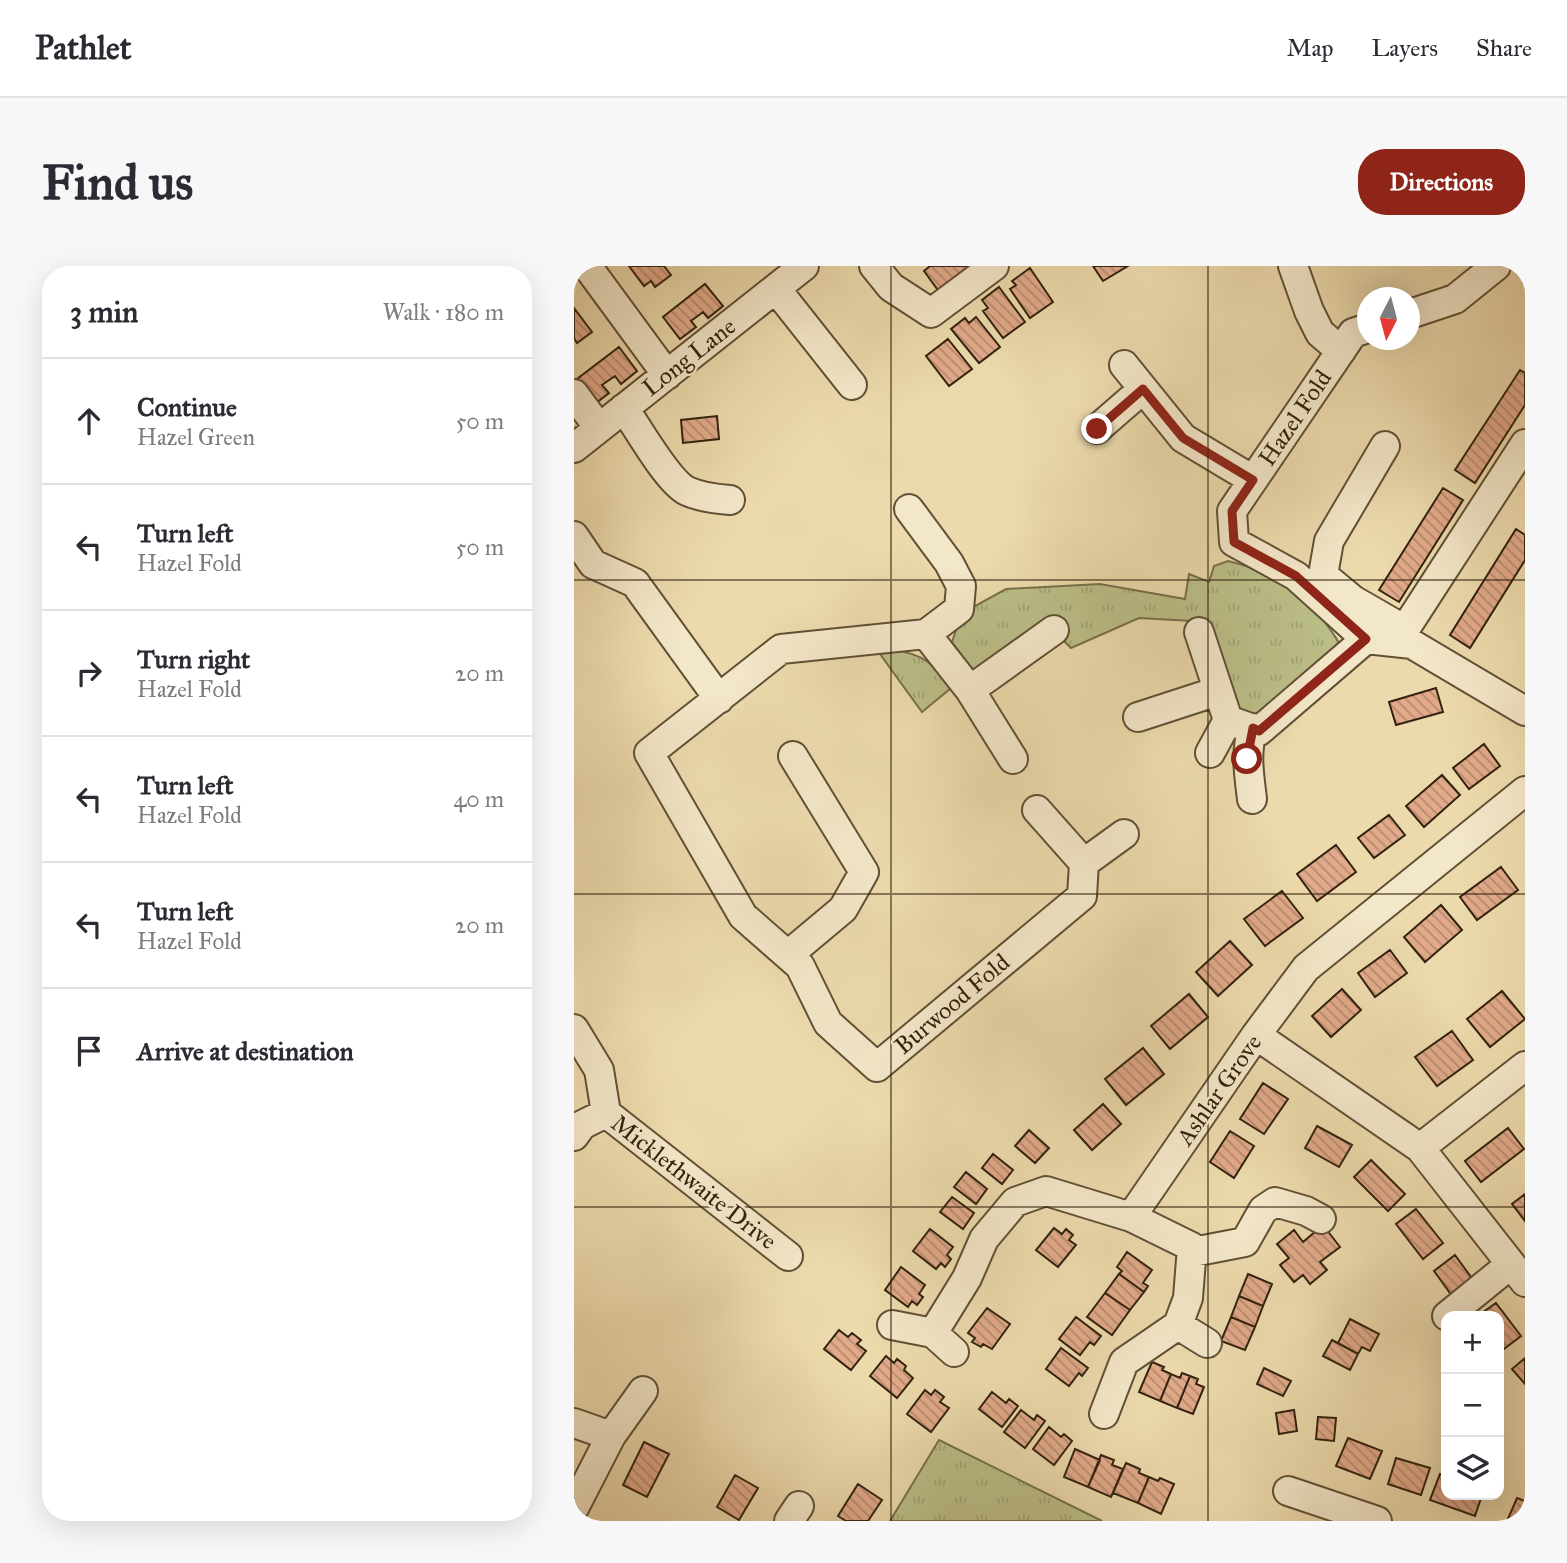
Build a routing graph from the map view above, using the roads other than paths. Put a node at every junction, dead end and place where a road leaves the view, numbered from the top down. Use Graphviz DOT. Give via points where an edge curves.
graph roads {
  1 [pos="587,266"];
  2 [pos="804,266"];
  3 [pos="874,266"];
  4 [pos="994,266"];
  5 [pos="1293,266"];
  6 [pos="1485,270"];
  7 [pos="776,289"];
  8 [pos="1420,310"];
  9 [pos="1357,332"];
  10 [pos="1340,351"];
  11 [pos="1124,365"];
  12 [pos="667,375"];
  13 [pos="852,385"];
  14 [pos="1143,389"];
  15 [pos="574,394"];
  16 [pos="624,408"];
  17 [pos="599,428"];
  18 [pos="1097,429"];
  19 [pos="1525,444"];
  20 [pos="1385,446"];
  21 [pos="574,448"];
  22 [pos="1253,480"];
  23 [pos="730,500"];
  24 [pos="909,509"];
  25 [pos="574,536"];
  26 [pos="1054,630"];
  27 [pos="1199,632"];
  28 [pos="926,634"];
  29 [pos="1408,637"];
  30 [pos="1366,639"];
  31 [pos="970,690"];
  32 [pos="1218,691"];
  33 [pos="719,699"];
  34 [pos="1525,711"];
  35 [pos="1138,717"];
  36 [pos="1240,724"];
  37 [pos="1210,753"];
  38 [pos="793,756"];
  39 [pos="1013,759"];
  40 [pos="1525,791"];
  41 [pos="1252,799"];
  42 [pos="1037,810"];
  43 [pos="1124,835"];
  44 [pos="1084,863"];
  45 [pos="788,955"];
  46 [pos="574,1029"];
  47 [pos="1256,1035"];
  48 [pos="1525,1066"];
  49 [pos="606,1114"];
  50 [pos="574,1136"];
  51 [pos="1420,1148"];
  52 [pos="1131,1217"];
  53 [pos="1321,1219"];
  54 [pos="1193,1252"];
  55 [pos="788,1256"];
  56 [pos="1518,1273"];
  57 [pos="1457,1311"];
  58 [pos="892,1325"];
  59 [pos="1178,1325"];
  60 [pos="933,1333"];
  61 [pos="1207,1343"];
  62 [pos="954,1352"];
  63 [pos="643,1391"];
  64 [pos="1104,1414"];
  65 [pos="574,1423"];
  66 [pos="611,1436"];
  67 [pos="1288,1491"];
  68 [pos="574,1508"];
  69 [pos="1377,1521"];
  1 -- 12 [label="street"];
  2 -- 7 [label="street, Long Lane"];
  3 -- 4 [label="street" via="891,287 931,313"];
  5 -- 10 [label="street" via="1320,333"];
  6 -- 8 [label="street" via="1455,299"];
  7 -- 12 [label="street, Long Lane"];
  7 -- 13 [label="street"];
  9 -- 10 [label="street, Hazel Fold"];
  10 -- 22 [label="street, Hazel Fold"];
  11 -- 14 [label="street, Hazel Fold"];
  12 -- 16 [label="street, Long Lane"];
  14 -- 18 [label="street"];
  14 -- 22 [label="street, Hazel Fold" via="1183,438"];
  15 -- 17 [label="street"];
  16 -- 17 [label="street, Long Lane"];
  16 -- 23 [label="street" via="669,475 685,490"];
  17 -- 21 [label="street, Long Lane"];
  19 -- 29 [label="street"];
  20 -- 29 [label="street" via="1329,541 1323,575"];
  22 -- 30 [label="street, Hazel Fold" via="1232,511 1234,542 1296,576"];
  24 -- 28 [label="street" via="961,586 959,609"];
  25 -- 33 [label="street" via="593,564 635,583"];
  26 -- 31 [label="street"];
  27 -- 32 [label="street"];
  28 -- 31 [label="street"];
  28 -- 33 [label="street, Burwood Fold" via="781,649"];
  29 -- 30 [label="street"];
  29 -- 34 [label="street"];
  30 -- 36 [label="street" via="1259,731"];
  31 -- 39 [label="street"];
  32 -- 35 [label="street"];
  32 -- 36 [label="street"];
  33 -- 45 [label="street, Burwood Fold" via="649,753 743,916"];
  36 -- 37 [label="street"];
  36 -- 41 [label="street"];
  38 -- 45 [label="street" via="863,872 843,909"];
  40 -- 47 [label="street, Ashlar Grove" via="1306,968"];
  42 -- 44 [label="street"];
  43 -- 44 [label="street"];
  44 -- 45 [label="street, Burwood Fold" via="1082,896 877,1067 828,1023 800,966"];
  46 -- 49 [label="street, Micklethwaite Drive" via="599,1070"];
  47 -- 51 [label="street"];
  47 -- 52 [label="street, Ashlar Grove"];
  48 -- 51 [label="street"];
  49 -- 50 [label="street" via="582,1125"];
  49 -- 55 [label="street, Micklethwaite Drive"];
  51 -- 56 [label="street"];
  52 -- 54 [label="street" via="1192,1247"];
  52 -- 60 [label="street" via="1046,1191 1015,1202 984,1239 967,1278"];
  53 -- 54 [label="street" via="1275,1202 1263,1210 1245,1242"];
  54 -- 59 [label="street" via="1188,1298"];
  56 -- 57 [label="street"];
  58 -- 60 [label="street"];
  59 -- 61 [label="street"];
  59 -- 64 [label="street" via="1124,1362"];
  60 -- 62 [label="street"];
  63 -- 66 [label="street"];
  65 -- 66 [label="street"];
  66 -- 68 [label="street"];
  67 -- 69 [label="street"];
}
